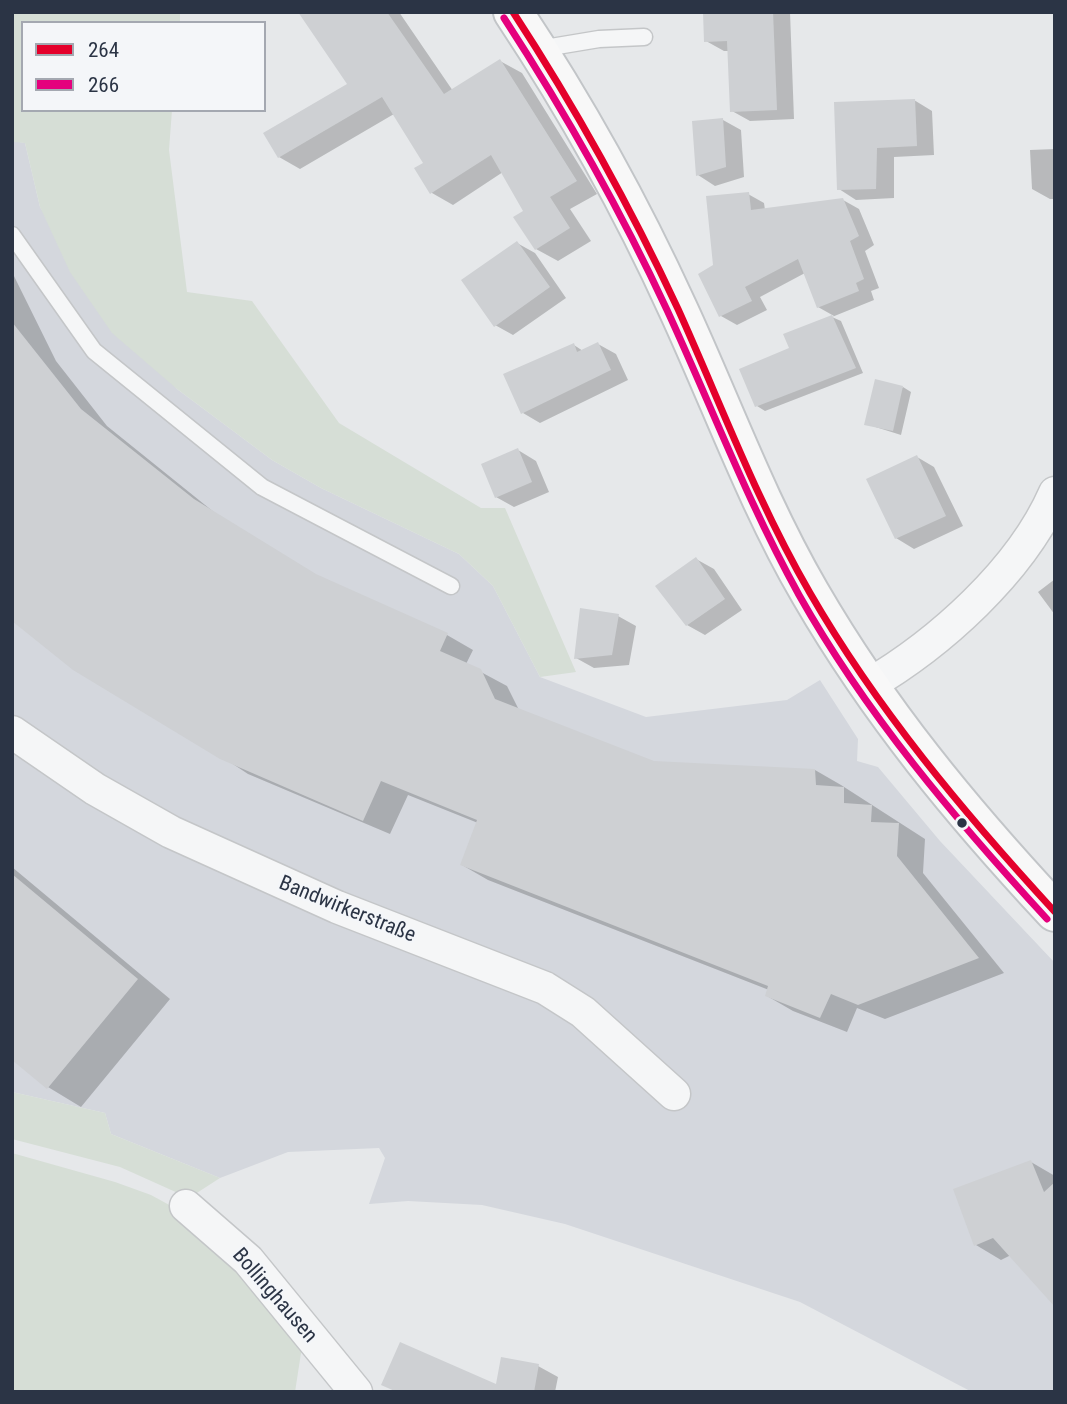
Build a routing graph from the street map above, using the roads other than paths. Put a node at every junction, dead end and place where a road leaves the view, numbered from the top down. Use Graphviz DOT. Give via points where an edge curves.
graph roads {
  1 [pos="513,12"];
  2 [pos="644,37"];
  3 [pos="537,50"];
  4 [pos="12,235"];
  5 [pos="1055,493"];
  6 [pos="451,586"];
  7 [pos="867,686"];
  8 [pos="12,732"];
  9 [pos="1055,912"];
  10 [pos="674,1094"];
  11 [pos="187,1206"];
  12 [pos="356,1392"];
  1 -- 3 [label="main road"];
  2 -- 3 [label="lane" via="598,39"];
  3 -- 7 [label="main road" via="645,237 778,533"];
  4 -- 6 [label="lane" via="94,351 262,487"];
  5 -- 7 [label="street" via="1026,547 975,601 925,648"];
  7 -- 9 [label="main road" via="968,818"];
  8 -- 10 [label="street, Bandwirkerstraße" via="95,789 172,832 337,907 545,988 583,1012"];
  11 -- 12 [label="street, Bollinghausen" via="248,1260"];
}
